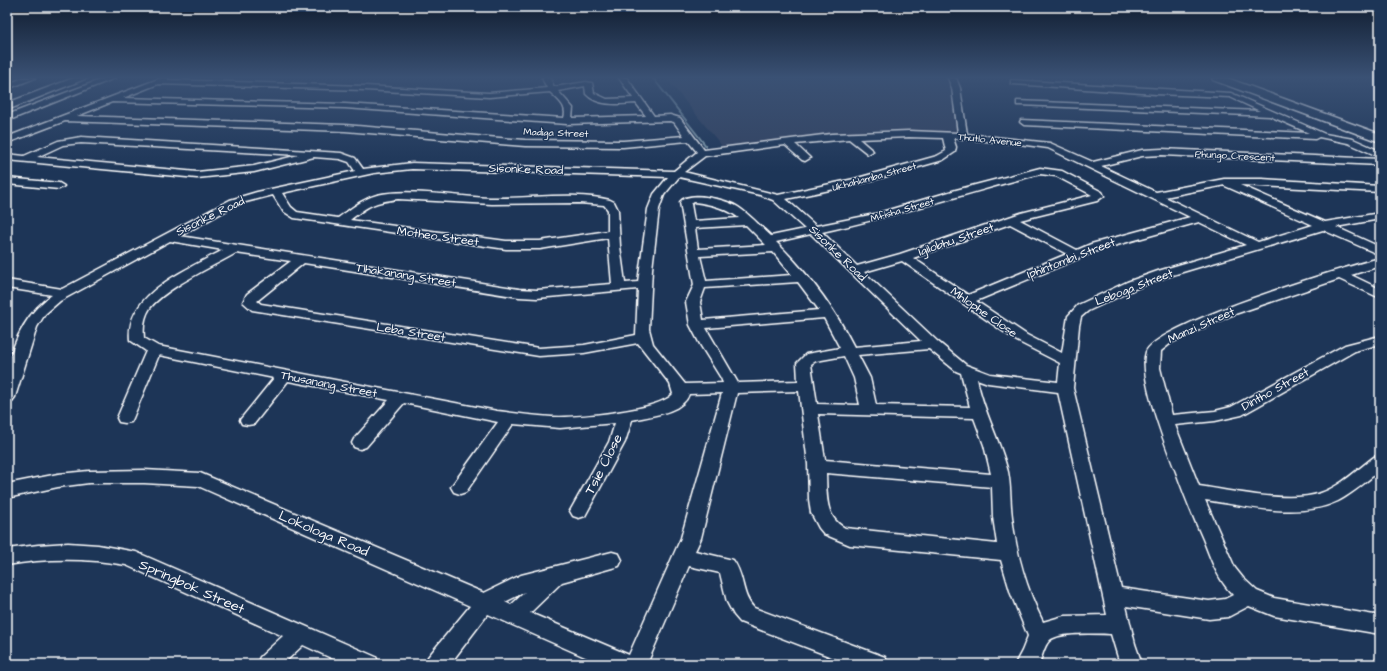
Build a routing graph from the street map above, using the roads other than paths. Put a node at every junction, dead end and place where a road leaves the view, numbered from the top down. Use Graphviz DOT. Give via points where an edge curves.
graph roads {
  1 [pos="30,109"];
  2 [pos="87,109"];
  3 [pos="394,109"];
  4 [pos="570,109"];
  5 [pos="646,109"];
  6 [pos="959,109"];
  7 [pos="1021,109"];
  8 [pos="1169,109"];
  9 [pos="1264,109"];
  10 [pos="1293,109"];
  11 [pos="1174,110"];
  12 [pos="1271,114"];
  13 [pos="7,118"];
  14 [pos="63,118"];
  15 [pos="652,119"];
  16 [pos="567,121"];
  17 [pos="1024,122"];
  18 [pos="947,135"];
  19 [pos="851,136"];
  20 [pos="963,136"];
  21 [pos="1323,136"];
  22 [pos="690,138"];
  23 [pos="1380,138"];
  24 [pos="7,140"];
  25 [pos="1019,141"];
  26 [pos="787,142"];
  27 [pos="868,151"];
  28 [pos="702,152"];
  29 [pos="316,153"];
  30 [pos="1380,154"];
  31 [pos="7,157"];
  32 [pos="804,158"];
  33 [pos="24,159"];
  34 [pos="1380,162"];
  35 [pos="1092,165"];
  36 [pos="360,173"];
  37 [pos="678,174"];
  38 [pos="7,181"];
  39 [pos="1224,182"];
  40 [pos="59,186"];
  41 [pos="1380,189"];
  42 [pos="276,191"];
  43 [pos="1154,196"];
  44 [pos="777,198"];
  45 [pos="1056,208"];
  46 [pos="1380,216"];
  47 [pos="1201,218"];
  48 [pos="1011,220"];
  49 [pos="341,221"];
  50 [pos="749,222"];
  51 [pos="689,225"];
  52 [pos="1323,226"];
  53 [pos="815,230"];
  54 [pos="613,234"];
  55 [pos="168,237"];
  56 [pos="772,244"];
  57 [pos="1257,246"];
  58 [pos="234,249"];
  59 [pos="1380,251"];
  60 [pos="693,253"];
  61 [pos="1076,254"];
  62 [pos="904,257"];
  63 [pos="302,259"];
  64 [pos="1380,262"];
  65 [pos="855,270"];
  66 [pos="1340,275"];
  67 [pos="802,278"];
  68 [pos="7,284"];
  69 [pos="645,285"];
  70 [pos="700,285"];
  71 [pos="619,287"];
  72 [pos="64,293"];
  73 [pos="1380,294"];
  74 [pos="967,300"];
  75 [pos="829,313"];
  76 [pos="697,325"];
  77 [pos="643,338"];
  78 [pos="1380,340"];
  79 [pos="932,344"];
  80 [pos="154,350"];
  81 [pos="850,352"];
  82 [pos="1067,361"];
  83 [pos="12,362"];
  84 [pos="968,372"];
  85 [pos="285,375"];
  86 [pos="806,386"];
  87 [pos="731,387"];
  88 [pos="1066,388"];
  89 [pos="680,389"];
  90 [pos="7,397"];
  91 [pos="400,398"];
  92 [pos="810,409"];
  93 [pos="869,411"];
  94 [pos="979,413"];
  95 [pos="625,416"];
  96 [pos="125,418"];
  97 [pos="509,418"];
  98 [pos="248,420"];
  99 [pos="1166,421"];
  100 [pos="360,444"];
  101 [pos="1380,461"];
  102 [pos="817,466"];
  103 [pos="1001,481"];
  104 [pos="460,487"];
  105 [pos="7,491"];
  106 [pos="1192,492"];
  107 [pos="578,511"];
  108 [pos="1008,553"];
  109 [pos="7,557"];
  110 [pos="684,557"];
  111 [pos="612,560"];
  112 [pos="556,576"];
  113 [pos="1112,595"];
  114 [pos="1248,596"];
  115 [pos="485,603"];
  116 [pos="514,615"];
  117 [pos="1119,625"];
  118 [pos="1380,626"];
  119 [pos="300,634"];
  120 [pos="1039,635"];
  121 [pos="268,664"];
  122 [pos="368,664"];
  123 [pos="436,664"];
  124 [pos="625,664"];
  125 [pos="636,664"];
  126 [pos="877,664"];
  127 [pos="1026,664"];
  128 [pos="1131,664"];
  1 -- 13 [label="street"];
  2 -- 14 [label="street"];
  3 -- 16 [label="street"];
  4 -- 16 [label="street" via="571,115"];
  5 -- 15 [label="street"];
  6 -- 20 [label="street"];
  7 -- 17 [label="street"];
  8 -- 11 [label="street"];
  9 -- 12 [label="street"];
  10 -- 23 [label="main road"];
  11 -- 12 [label="street"];
  12 -- 21 [label="street"];
  14 -- 22 [label="street, Madiga Street" via="345,128 532,143 623,144"];
  14 -- 24 [label="street"];
  15 -- 16 [label="street"];
  15 -- 22 [label="street" via="677,120"];
  17 -- 21 [label="street"];
  17 -- 25 [label="street"];
  18 -- 19 [label="street, Thutlo Avenue"];
  18 -- 20 [label="street, Thutlo Avenue"];
  18 -- 44 [label="street, Ukhahlamba Street" via="950,152 940,158 855,182"];
  19 -- 26 [label="street, Thutlo Avenue"];
  19 -- 27 [label="street"];
  20 -- 25 [label="street, Thutlo Avenue"];
  21 -- 30 [label="street" via="1350,141"];
  22 -- 28 [label="street"];
  25 -- 35 [label="street, Thutlo Avenue" via="1058,149"];
  26 -- 28 [label="street, Thutlo Avenue"];
  26 -- 32 [label="street"];
  28 -- 37 [label="street"];
  29 -- 33 [label="street" via="256,169 196,175"];
  29 -- 33 [label="street" via="81,140 61,143"];
  29 -- 36 [label="street" via="348,158 355,163"];
  31 -- 33 [label="street"];
  34 -- 35 [label="street, Phungo Crescent" via="1162,152 1142,153"];
  35 -- 43 [label="street, Thutlo Avenue"];
  36 -- 37 [label="street, Sisonke Road" via="412,166"];
  36 -- 42 [label="street, Sisonke Road"];
  37 -- 44 [label="street, Sisonke Road" via="753,190"];
  37 -- 69 [label="street" via="661,193 653,209"];
  38 -- 40 [label="street"];
  39 -- 41 [label="street"];
  39 -- 43 [label="street"];
  39 -- 52 [label="street"];
  42 -- 49 [label="street, Motheo Street" via="294,215"];
  42 -- 55 [label="street, Sisonke Road" via="234,202"];
  43 -- 47 [label="street, Thutlo Avenue"];
  44 -- 53 [label="street, Sisonke Road"];
  45 -- 48 [label="street, Igilobhu Street"];
  45 -- 53 [label="street, Mfisha Street" via="1099,196 1058,173 1040,171 877,217"];
  46 -- 52 [label="street, Leboga Street"];
  47 -- 57 [label="street, Thutlo Avenue"];
  47 -- 61 [label="street, Iphintombi Street"];
  48 -- 61 [label="street"];
  48 -- 62 [label="street, Igilobhu Street"];
  49 -- 54 [label="street, Motheo Street" via="506,246 540,245"];
  49 -- 54 [label="street" via="365,203 393,196 511,202 590,200 606,202 612,206"];
  50 -- 51 [label="street"];
  50 -- 51 [label="street" via="728,206 693,199 684,203"];
  50 -- 56 [label="street"];
  51 -- 60 [label="street"];
  52 -- 57 [label="street, Leboga Street"];
  52 -- 59 [label="street"];
  53 -- 56 [label="street, Mfisha Street"];
  53 -- 65 [label="street, Sisonke Road"];
  54 -- 71 [label="street"];
  55 -- 58 [label="street, Tlhakanang Street"];
  55 -- 72 [label="street, Sisonke Road"];
  56 -- 60 [label="street, Mfisha Street"];
  56 -- 67 [label="street"];
  57 -- 82 [label="street, Leboga Street" via="1156,276 1083,308 1075,316"];
  58 -- 63 [label="street, Tlhakanang Street"];
  58 -- 80 [label="street, Thusanang Street" via="145,306 139,317 137,340"];
  60 -- 70 [label="street"];
  61 -- 74 [label="street, Iphintombi Street"];
  62 -- 65 [label="street, Igilobhu Street"];
  62 -- 74 [label="street, Mhlophe Close"];
  63 -- 71 [label="street, Tlhakanang Street" via="519,293 537,294"];
  63 -- 77 [label="street, Leba Street" via="252,297 250,302 257,307 539,352 584,349"];
  64 -- 66 [label="street, Manzi Street"];
  65 -- 79 [label="street, Sisonke Road"];
  66 -- 73 [label="street"];
  66 -- 99 [label="street, Manzi Street" via="1227,312 1158,346 1153,352 1153,361 1156,389"];
  67 -- 70 [label="street"];
  67 -- 75 [label="street"];
  68 -- 72 [label="street"];
  69 -- 71 [label="street, Tlhakanang Street"];
  69 -- 77 [label="street"];
  70 -- 76 [label="street" via="693,302"];
  72 -- 83 [label="street, Sisonke Road" via="45,306 34,320"];
  74 -- 82 [label="street, Mhlophe Close" via="1022,338"];
  75 -- 76 [label="street"];
  75 -- 81 [label="street"];
  76 -- 87 [label="street"];
  77 -- 89 [label="street"];
  78 -- 99 [label="street, Dintho Street" via="1350,348 1236,411"];
  79 -- 81 [label="street"];
  79 -- 84 [label="street, Sisonke Road"];
  80 -- 85 [label="street, Thusanang Street"];
  80 -- 96 [label="street"];
  81 -- 86 [label="street" via="815,356 805,360"];
  81 -- 93 [label="street" via="862,378"];
  82 -- 88 [label="street, Leboga Street"];
  83 -- 90 [label="street, Sisonke Road"];
  84 -- 88 [label="street, Sisonke Road" via="988,378"];
  84 -- 94 [label="street" via="971,394"];
  85 -- 91 [label="street, Thusanang Street"];
  85 -- 98 [label="street"];
  86 -- 87 [label="street"];
  86 -- 92 [label="street"];
  87 -- 89 [label="street"];
  87 -- 110 [label="street"];
  88 -- 113 [label="street, Leboga Street"];
  89 -- 95 [label="street, Thusanang Street" via="679,399 664,406"];
  91 -- 97 [label="street, Thusanang Street"];
  91 -- 100 [label="street"];
  92 -- 93 [label="street"];
  92 -- 102 [label="street"];
  93 -- 94 [label="street"];
  94 -- 103 [label="street" via="992,444"];
  95 -- 97 [label="street, Thusanang Street" via="560,423"];
  95 -- 107 [label="street, Tsie Close" via="617,442"];
  97 -- 104 [label="street"];
  99 -- 106 [label="street, Manzi Street"];
  101 -- 106 [label="street" via="1341,491 1324,499 1306,503 1284,503"];
  102 -- 103 [label="street"];
  102 -- 108 [label="street" via="819,510 823,521 837,533 850,538"];
  103 -- 108 [label="street" via="1001,505"];
  105 -- 115 [label="street, Lokologa Road" via="88,476 200,480"];
  106 -- 114 [label="street, Manzi Street" via="1225,569"];
  108 -- 120 [label="street" via="1022,600"];
  109 -- 119 [label="street, Springbok Street" via="53,551 88,551 129,558"];
  110 -- 125 [label="street"];
  110 -- 126 [label="street" via="726,566 731,573 735,600 739,609 747,615"];
  111 -- 112 [label="street"];
  112 -- 115 [label="street" via="521,584"];
  112 -- 116 [label="street"];
  113 -- 114 [label="street" via="1208,610 1228,608"];
  113 -- 117 [label="street, Leboga Street"];
  114 -- 118 [label="street" via="1274,607"];
  115 -- 116 [label="street, Lokologa Road"];
  115 -- 123 [label="street"];
  116 -- 124 [label="street, Lokologa Road"];
  117 -- 120 [label="street" via="1055,627"];
  117 -- 128 [label="street, Leboga Street"];
  119 -- 121 [label="street"];
  119 -- 122 [label="street, Springbok Street"];
  120 -- 127 [label="street"];
}
